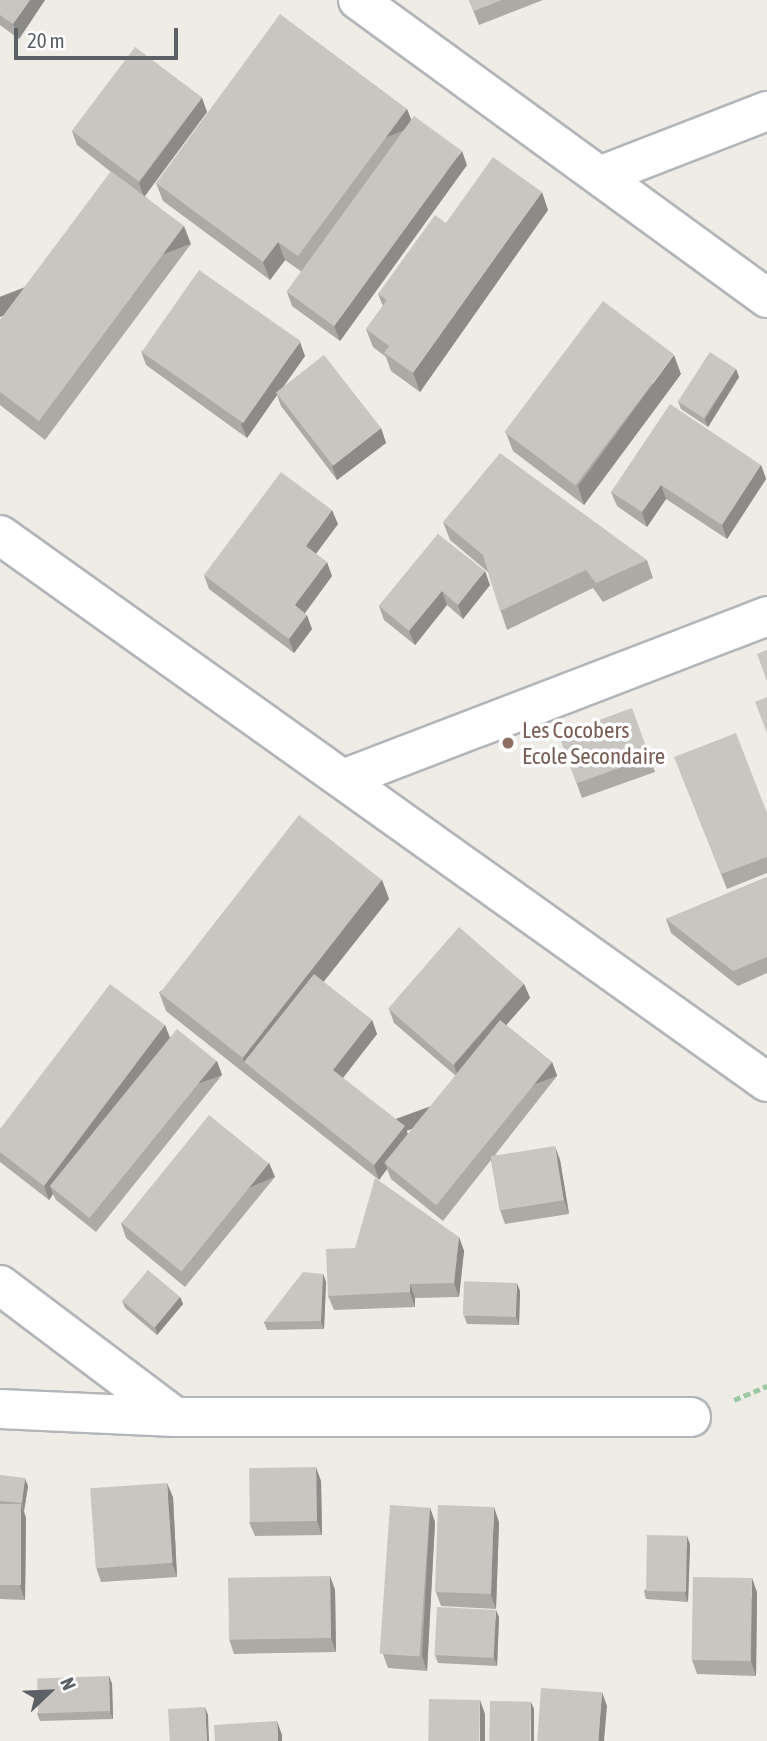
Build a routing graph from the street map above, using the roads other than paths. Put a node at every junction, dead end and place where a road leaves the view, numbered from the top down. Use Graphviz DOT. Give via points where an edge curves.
graph roads {
  1 [pos="358,0"];
  2 [pos="767,111"];
  3 [pos="602,175"];
  4 [pos="767,298"];
  5 [pos="0,535"];
  6 [pos="767,616"];
  7 [pos="343,779"];
  8 [pos="767,1082"];
  9 [pos="0,1285"];
  10 [pos="0,1409"];
  11 [pos="175,1416"];
  12 [pos="691,1417"];
  1 -- 3 [label="street"];
  2 -- 3 [label="street"];
  3 -- 4 [label="street"];
  5 -- 7 [label="street"];
  6 -- 7 [label="street"];
  7 -- 8 [label="street"];
  9 -- 11 [label="street"];
  10 -- 11 [label="street"];
  11 -- 12 [label="street"];
}
